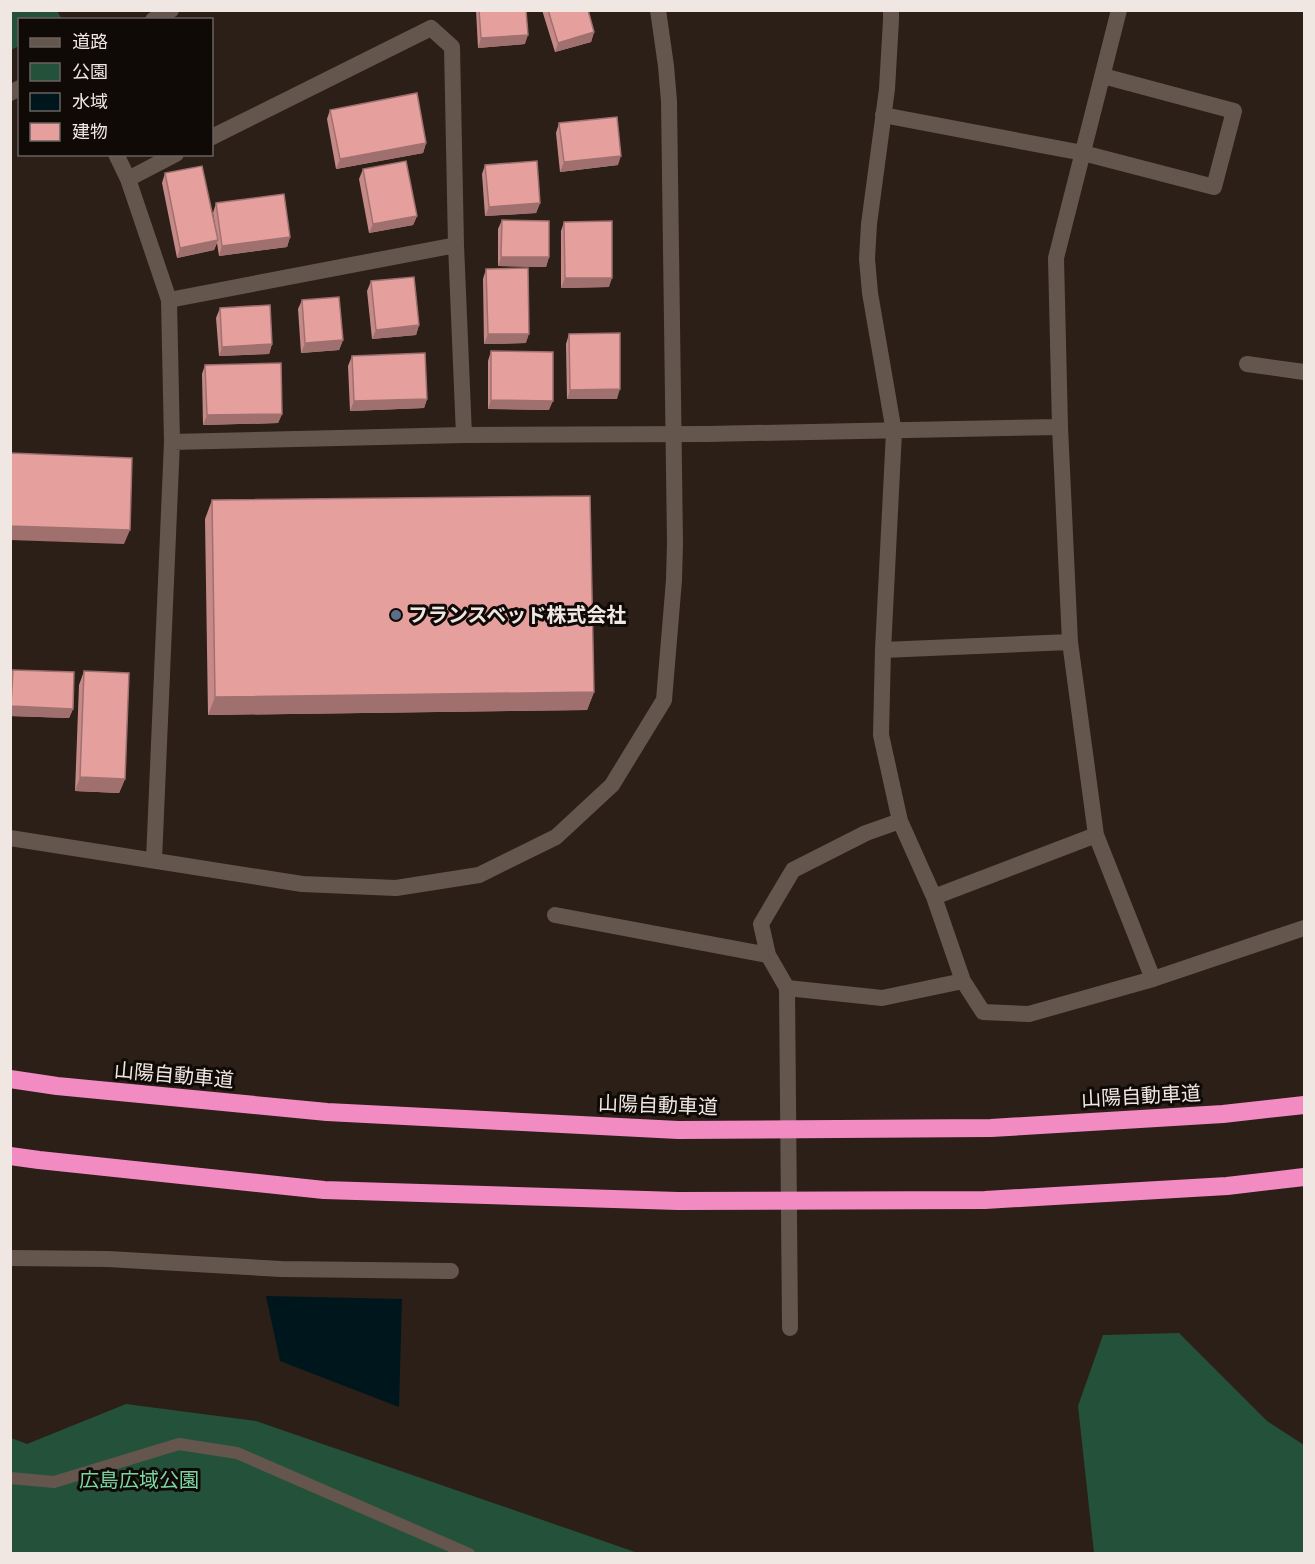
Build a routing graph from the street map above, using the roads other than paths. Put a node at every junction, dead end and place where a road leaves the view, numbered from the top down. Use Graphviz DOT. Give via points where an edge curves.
graph roads {
  1 [pos="171,10"];
  2 [pos="658,10"];
  3 [pos="891,10"];
  4 [pos="1119,10"];
  5 [pos="157,18"];
  6 [pos="1103,76"];
  7 [pos="883,115"];
  8 [pos="213,137"];
  9 [pos="1083,153"];
  10 [pos="117,156"];
  11 [pos="172,156"];
  12 [pos="128,179"];
  13 [pos="456,245"];
  14 [pos="169,300"];
  15 [pos="1247,363"];
  16 [pos="1305,372"];
  17 [pos="1060,428"];
  18 [pos="894,432"];
  19 [pos="674,434"];
  20 [pos="464,435"];
  21 [pos="172,442"];
  22 [pos="1070,642"];
  23 [pos="882,650"];
  24 [pos="900,821"];
  25 [pos="1096,835"];
  26 [pos="10,838"];
  27 [pos="154,860"];
  28 [pos="934,897"];
  29 [pos="555,915"];
  30 [pos="1305,928"];
  31 [pos="768,955"];
  32 [pos="1153,979"];
  33 [pos="963,981"];
  34 [pos="787,988"];
  35 [pos="10,1080"];
  36 [pos="1305,1104"];
  37 [pos="10,1156"];
  38 [pos="1305,1177"];
  39 [pos="10,1258"];
  40 [pos="451,1271"];
  41 [pos="790,1328"];
  42 [pos="10,1478"];
  43 [pos="469,1554"];
  1 -- 5 [label="street"];
  2 -- 19 [label="street" via="669,101"];
  3 -- 7 [label="street"];
  4 -- 6 [label="street"];
  6 -- 9 [label="street"];
  6 -- 9 [label="street" via="1234,111 1214,187"];
  7 -- 9 [label="street"];
  7 -- 18 [label="street" via="867,259"];
  8 -- 13 [label="street" via="431,28 452,47"];
  9 -- 17 [label="street" via="1056,258"];
  10 -- 12 [label="street"];
  11 -- 12 [label="street"];
  12 -- 14 [label="street"];
  13 -- 14 [label="street"];
  13 -- 20 [label="street"];
  14 -- 21 [label="street"];
  15 -- 16 [label="street"];
  17 -- 18 [label="street"];
  17 -- 22 [label="street"];
  18 -- 19 [label="street"];
  18 -- 23 [label="street"];
  19 -- 20 [label="street"];
  19 -- 27 [label="street" via="674,580 664,700 612,785 556,837 479,875 396,888 302,884"];
  20 -- 21 [label="street"];
  21 -- 27 [label="street"];
  22 -- 23 [label="street"];
  22 -- 25 [label="street"];
  23 -- 24 [label="street" via="881,735"];
  24 -- 28 [label="street"];
  24 -- 31 [label="street" via="866,833 793,870 761,924"];
  25 -- 28 [label="street"];
  25 -- 32 [label="street"];
  26 -- 27 [label="street"];
  28 -- 33 [label="street"];
  29 -- 31 [label="street"];
  30 -- 32 [label="street"];
  31 -- 34 [label="street"];
  32 -- 33 [label="street" via="1029,1014 983,1012"];
  33 -- 34 [label="street" via="882,998"];
  34 -- 41 [label="street"];
  35 -- 36 [label="highway, 山陽自動車道" via="327,1112 678,1130 991,1128 1222,1114"];
  37 -- 38 [label="highway" via="324,1190 678,1201 984,1200 1227,1186"];
  39 -- 40 [label="street" via="281,1269"];
  42 -- 43 [label="lane" via="54,1482 179,1444 237,1453"];
}
